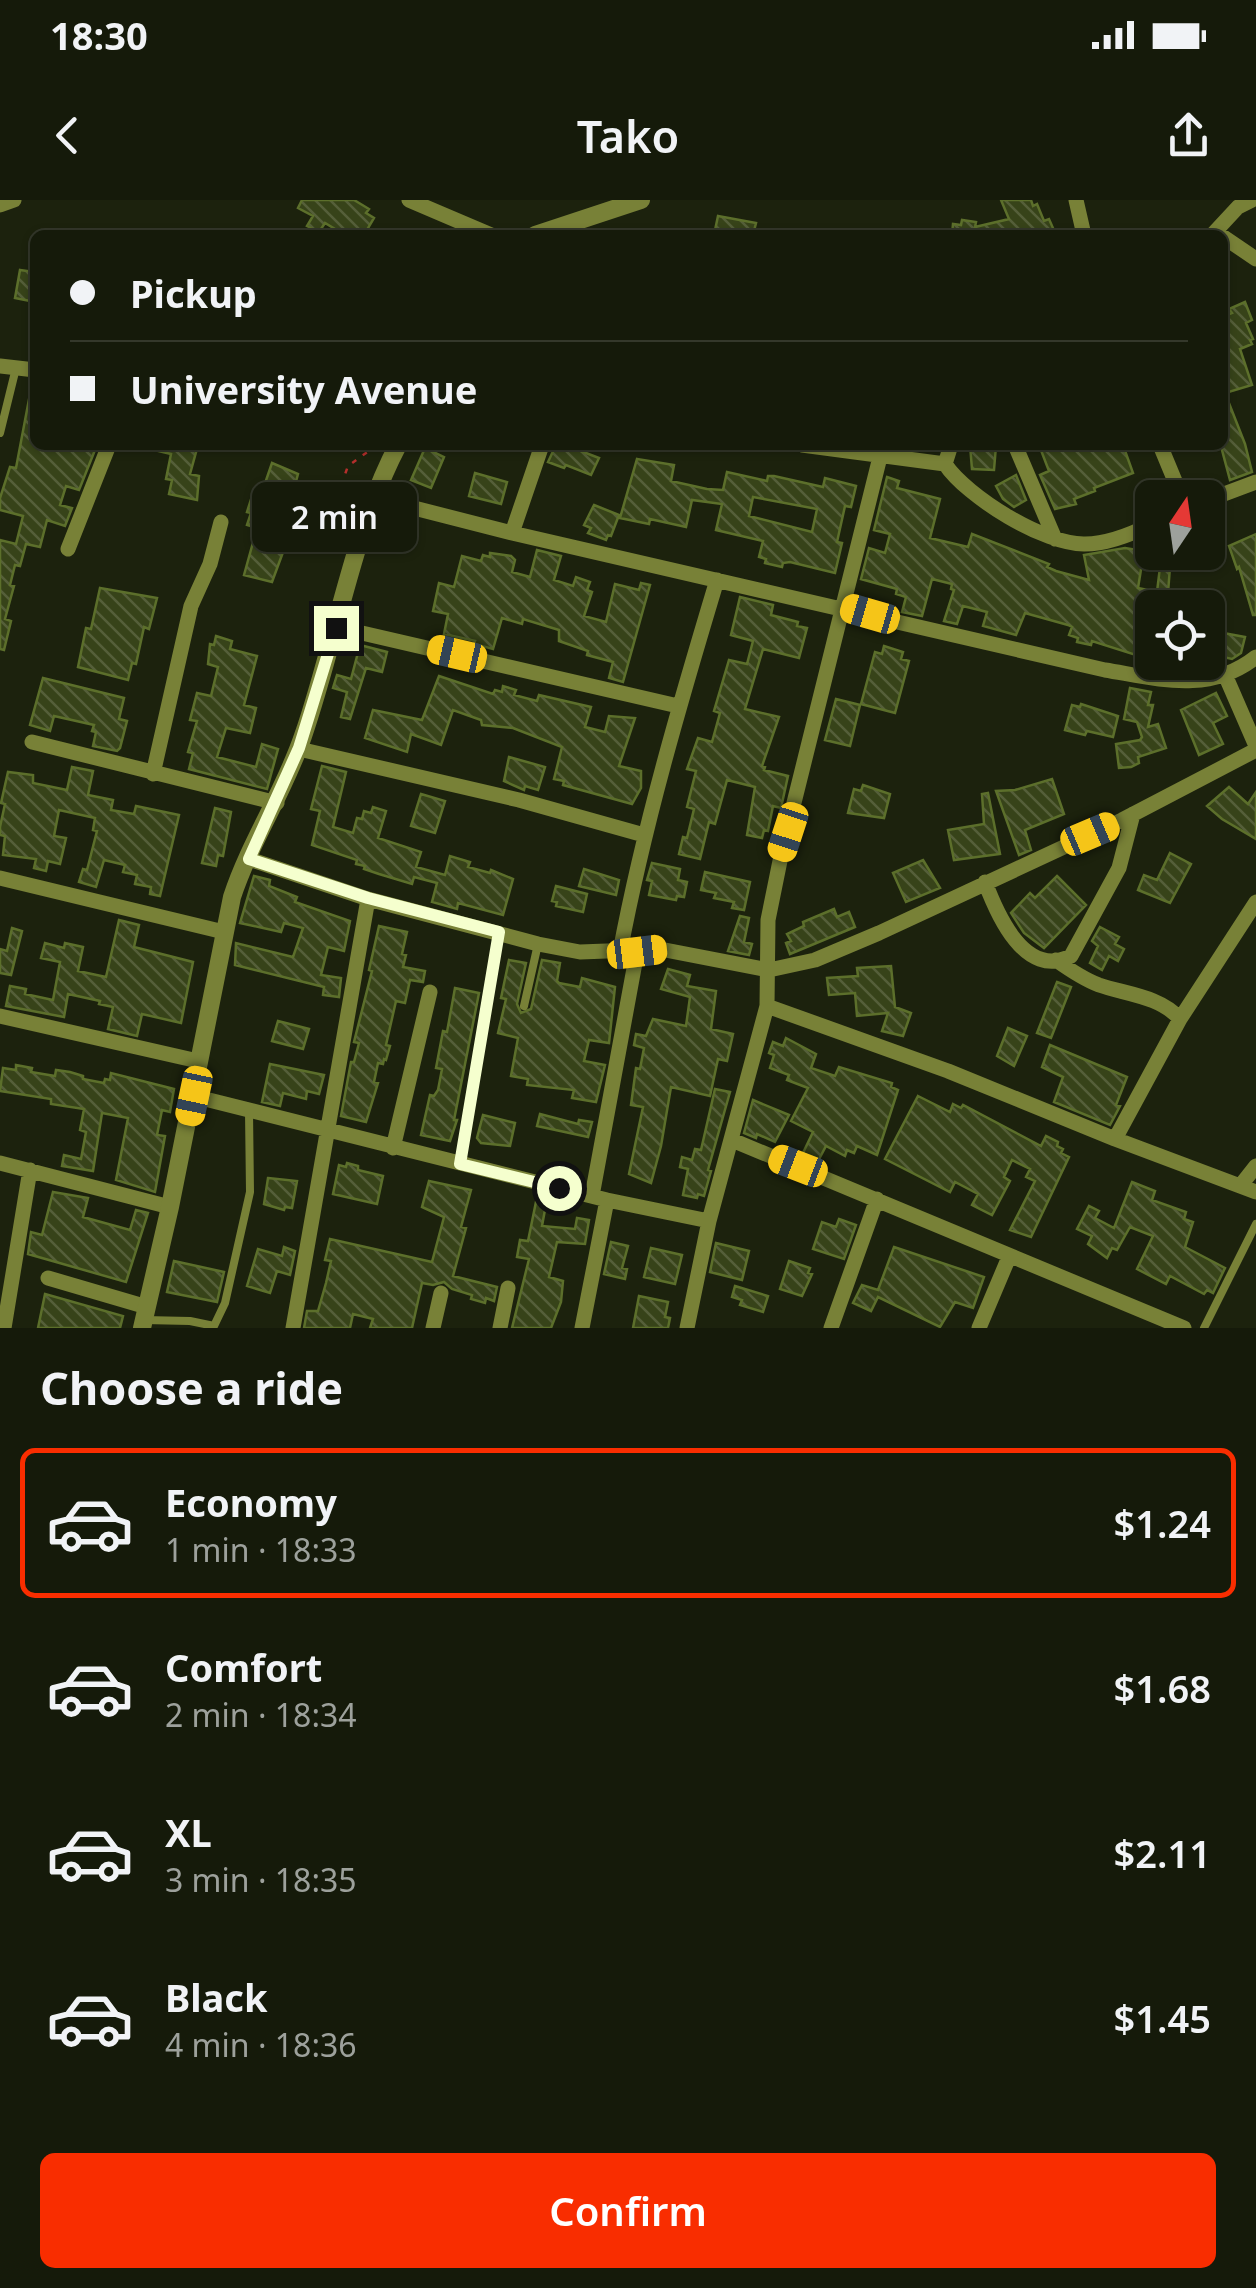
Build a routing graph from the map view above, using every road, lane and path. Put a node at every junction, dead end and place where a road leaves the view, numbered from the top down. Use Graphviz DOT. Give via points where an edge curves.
graph roads {
  1 [pos="14,200"];
  2 [pos="409,200"];
  3 [pos="641,200"];
  4 [pos="1076,200"];
  5 [pos="1252,200"];
  6 [pos="0,205"];
  7 [pos="479,230"];
  8 [pos="551,230"];
  9 [pos="1083,230"];
  10 [pos="1222,230"];
  11 [pos="1228,242"];
  12 [pos="1256,260"];
  13 [pos="8,367"];
  14 [pos="0,433"];
  15 [pos="107,450"];
  16 [pos="380,450"];
  17 [pos="385,450"];
  18 [pos="541,450"];
  19 [pos="834,450"];
  20 [pos="950,450"];
  21 [pos="1017,450"];
  22 [pos="1162,450"];
  23 [pos="880,457"];
  24 [pos="946,464"];
  25 [pos="1175,480"];
  26 [pos="1256,482"];
  27 [pos="1225,494"];
  28 [pos="375,498"];
  29 [pos="292,512"];
  30 [pos="221,522"];
  31 [pos="1135,531"];
  32 [pos="512,532"];
  33 [pos="1055,540"];
  34 [pos="68,549"];
  35 [pos="718,580"];
  36 [pos="841,606"];
  37 [pos="336,628"];
  38 [pos="1256,658"];
  39 [pos="1226,677"];
  40 [pos="678,706"];
  41 [pos="32,742"];
  42 [pos="299,748"];
  43 [pos="1256,748"];
  44 [pos="153,774"];
  45 [pos="276,803"];
  46 [pos="1134,814"];
  47 [pos="644,834"];
  48 [pos="249,859"];
  49 [pos="0,878"];
  50 [pos="985,882"];
  51 [pos="368,898"];
  52 [pos="1256,902"];
  53 [pos="224,932"];
  54 [pos="499,932"];
  55 [pos="538,944"];
  56 [pos="628,952"];
  57 [pos="1056,960"];
  58 [pos="769,970"];
  59 [pos="430,992"];
  60 [pos="524,1006"];
  61 [pos="767,1006"];
  62 [pos="0,1016"];
  63 [pos="1180,1019"];
  64 [pos="198,1061"];
  65 [pos="194,1096"];
  66 [pos="249,1110"];
  67 [pos="328,1132"];
  68 [pos="732,1140"];
  69 [pos="1115,1140"];
  70 [pos="393,1148"];
  71 [pos="0,1163"];
  72 [pos="460,1164"];
  73 [pos="1256,1166"];
  74 [pos="30,1170"];
  75 [pos="1248,1188"];
  76 [pos="600,1198"];
  77 [pos="877,1198"];
  78 [pos="170,1208"];
  79 [pos="709,1221"];
  80 [pos="1256,1224"];
  81 [pos="1009,1256"];
  82 [pos="48,1278"];
  83 [pos="508,1288"];
  84 [pos="441,1293"];
  85 [pos="144,1318"];
  86 [pos="1148,1321"];
  87 [pos="218,1327"];
  88 [pos="4,1328"];
  89 [pos="293,1328"];
  90 [pos="433,1328"];
  91 [pos="500,1328"];
  92 [pos="582,1328"];
  93 [pos="687,1328"];
  94 [pos="831,1328"];
  95 [pos="980,1328"];
  96 [pos="1184,1328"];
  97 [pos="1204,1328"];
  1 -- 6 [label="street"];
  2 -- 7 [label="street"];
  3 -- 8 [label="street"];
  4 -- 9 [label="street"];
  5 -- 10 [label="street"];
  11 -- 12 [label="street"];
  13 -- 14 [label="lane"];
  15 -- 34 [label="street"];
  16 -- 29 [label="path" via="348,466 334,508"];
  17 -- 28 [label="street"];
  18 -- 32 [label="street"];
  19 -- 23 [label="street"];
  20 -- 24 [label="street"];
  21 -- 33 [label="street"];
  22 -- 25 [label="street"];
  23 -- 24 [label="street"];
  23 -- 36 [label="street"];
  24 -- 33 [label="street" via="970,490"];
  26 -- 27 [label="street"];
  28 -- 32 [label="street"];
  28 -- 37 [label="street"];
  30 -- 44 [label="street" via="190,606"];
  31 -- 33 [label="street" via="1104,543"];
  32 -- 35 [label="street"];
  35 -- 36 [label="street"];
  35 -- 40 [label="street"];
  36 -- 39 [label="street" via="1105,670 1164,680"];
  36 -- 58 [label="street" via="772,898"];
  37 -- 40 [label="street"];
  37 -- 42 [label="street"];
  38 -- 39 [label="street"];
  39 -- 43 [label="street"];
  40 -- 47 [label="street"];
  41 -- 44 [label="street"];
  42 -- 45 [label="street"];
  42 -- 47 [label="street"];
  43 -- 46 [label="street"];
  44 -- 45 [label="street"];
  45 -- 48 [label="street"];
  46 -- 50 [label="street"];
  46 -- 57 [label="street" via="1119,868 1071,956"];
  47 -- 56 [label="street"];
  48 -- 51 [label="street"];
  48 -- 53 [label="street"];
  49 -- 53 [label="street"];
  50 -- 57 [label="street" via="1016,944"];
  50 -- 58 [label="street" via="815,960"];
  51 -- 54 [label="street"];
  51 -- 67 [label="street"];
  52 -- 63 [label="street"];
  53 -- 64 [label="street"];
  54 -- 55 [label="street"];
  54 -- 72 [label="lane"];
  55 -- 56 [label="street"];
  55 -- 60 [label="lane"];
  56 -- 58 [label="street" via="660,949"];
  56 -- 76 [label="street" via="631,1000"];
  57 -- 63 [label="street" via="1100,986 1173,1010"];
  58 -- 61 [label="street"];
  59 -- 70 [label="street"];
  61 -- 68 [label="street"];
  61 -- 69 [label="street" via="948,1070"];
  62 -- 64 [label="street"];
  63 -- 69 [label="street"];
  64 -- 65 [label="street"];
  65 -- 66 [label="street"];
  65 -- 78 [label="street"];
  66 -- 67 [label="street"];
  66 -- 87 [label="lane" via="250,1192"];
  67 -- 70 [label="street"];
  67 -- 89 [label="street"];
  68 -- 77 [label="street"];
  68 -- 79 [label="street"];
  69 -- 75 [label="street"];
  70 -- 72 [label="street"];
  71 -- 74 [label="street"];
  72 -- 76 [label="street"];
  73 -- 75 [label="street"];
  74 -- 78 [label="street"];
  74 -- 88 [label="street"];
  76 -- 79 [label="street"];
  76 -- 92 [label="street"];
  77 -- 81 [label="street"];
  77 -- 94 [label="street"];
  78 -- 85 [label="street"];
  79 -- 93 [label="street"];
  80 -- 97 [label="lane"];
  81 -- 86 [label="street"];
  81 -- 95 [label="street"];
  82 -- 85 [label="street"];
  83 -- 91 [label="street"];
  84 -- 90 [label="street"];
  85 -- 87 [label="lane"];
  86 -- 96 [label="street"];
}
